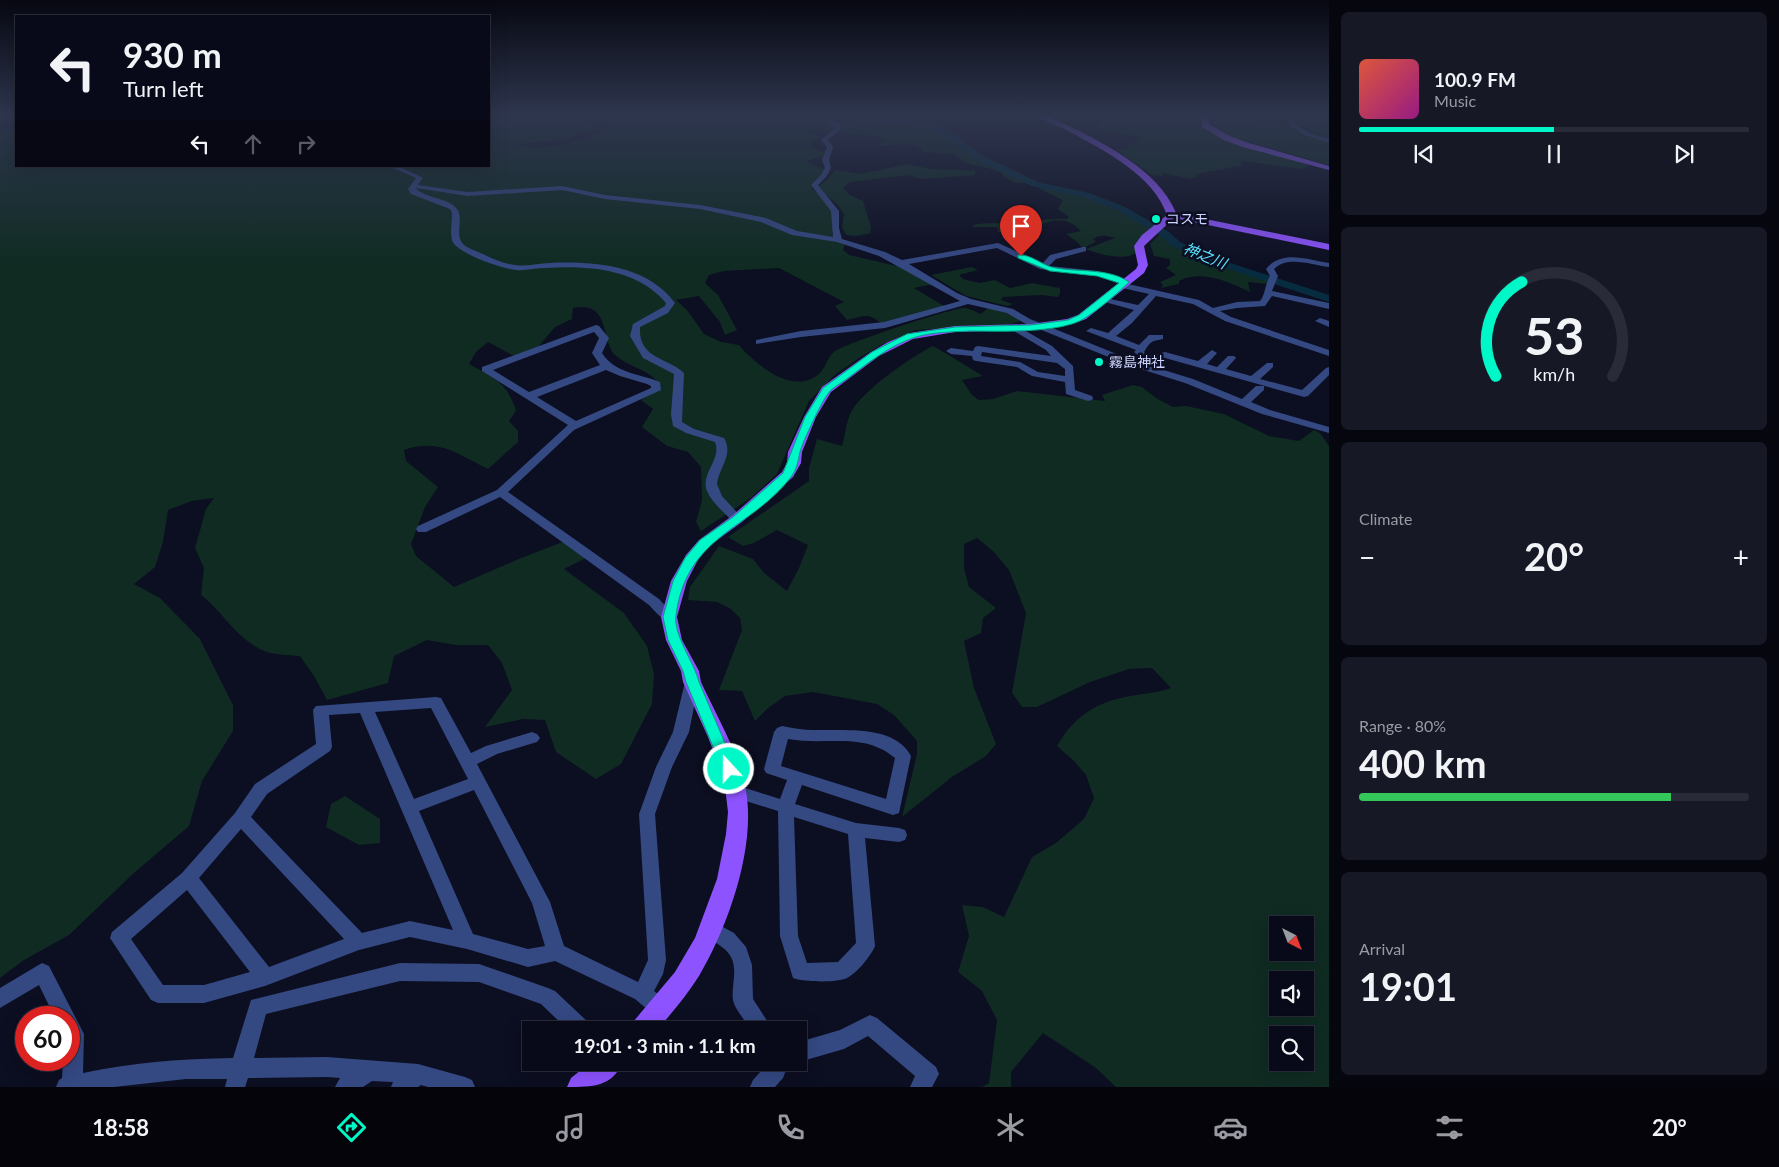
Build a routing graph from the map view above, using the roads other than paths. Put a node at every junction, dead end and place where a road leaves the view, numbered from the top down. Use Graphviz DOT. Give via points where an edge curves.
graph roads {
  1 [pos="827,166"];
  2 [pos="1129,166"];
  3 [pos="394,167"];
  4 [pos="414,186"];
  5 [pos="1172,215"];
  6 [pos="838,240"];
  7 [pos="1328,248"];
  8 [pos="1083,249"];
  9 [pos="902,263"];
  10 [pos="1329,265"];
  11 [pos="1043,267"];
  12 [pos="1123,284"];
  13 [pos="1269,289"];
  14 [pos="1155,292"];
  15 [pos="1104,299"];
  16 [pos="968,301"];
  17 [pos="1329,306"];
  18 [pos="1141,309"];
  19 [pos="1210,311"];
  20 [pos="1041,326"];
  21 [pos="1015,328"];
  22 [pos="1091,331"];
  23 [pos="1160,337"];
  24 [pos="1110,338"];
  25 [pos="759,342"];
  26 [pos="1136,347"];
  27 [pos="951,351"];
  28 [pos="1212,353"];
  29 [pos="1329,353"];
  30 [pos="977,354"];
  31 [pos="1231,358"];
  32 [pos="1060,360"];
  33 [pos="1146,360"];
  34 [pos="1134,364"];
  35 [pos="1200,365"];
  36 [pos="1270,365"];
  37 [pos="606,366"];
  38 [pos="1329,370"];
  39 [pos="1218,371"];
  40 [pos="1070,380"];
  41 [pos="1257,384"];
  42 [pos="529,396"];
  43 [pos="1088,398"];
  44 [pos="1244,403"];
  45 [pos="575,425"];
  46 [pos="1329,430"];
  47 [pos="501,492"];
  48 [pos="737,519"];
  49 [pos="422,529"];
  50 [pos="669,617"];
  51 [pos="692,682"];
  52 [pos="365,707"];
  53 [pos="532,738"];
  54 [pos="467,762"];
  55 [pos="796,778"];
  56 [pos="478,782"];
  57 [pos="736,791"];
  58 [pos="786,806"];
  59 [pos="409,808"];
  60 [pos="242,818"];
  61 [pos="856,830"];
  62 [pos="899,835"];
  63 [pos="188,878"];
  64 [pos="710,928"];
  65 [pos="467,941"];
  66 [pos="359,942"];
  67 [pos="556,952"];
  68 [pos="265,977"];
  69 [pos="642,993"];
  70 [pos="0,1000"];
  71 [pos="60,1006"];
  72 [pos="661,1008"];
  73 [pos="573,1021"];
  74 [pos="649,1021"];
  75 [pos="756,1021"];
  76 [pos="807,1050"];
  77 [pos="368,1070"];
  78 [pos="71,1071"];
  79 [pos="600,1071"];
  80 [pos="776,1071"];
  81 [pos="418,1074"];
  82 [pos="237,1078"];
  83 [pos="70,1086"];
  84 [pos="345,1087"];
  85 [pos="401,1087"];
  86 [pos="465,1087"];
  87 [pos="580,1087"];
  88 [pos="760,1087"];
  89 [pos="920,1087"];
  1 -- 6 [label="street" via="824,176 814,185 835,211 834,228"];
  2 -- 5 [label="main road" via="1161,191"];
  3 -- 4 [label="street" via="418,176 420,178"];
  4 -- 6 [label="street" via="468,194 568,189 735,214 776,223 808,237"];
  4 -- 48 [label="street" via="414,192 453,208 456,213 456,241 461,247 516,268 574,264 617,270 652,285 667,297 671,303 669,306 662,313 640,322 634,328 635,336 646,356 679,373 677,424 720,440 723,445 723,456 711,486"];
  5 -- 7 [label="main road"];
  5 -- 12 [label="main road" via="1143,240 1139,246 1143,264 1140,271"];
  6 -- 9 [label="street"];
  8 -- 11 [label="street" via="1053,257"];
  9 -- 11 [label="street" via="998,245"];
  9 -- 16 [label="street"];
  10 -- 13 [label="street" via="1285,259 1272,265 1270,269 1274,276"];
  11 -- 12 [label="street" via="1098,274"];
  12 -- 14 [label="street"];
  12 -- 15 [label="main road"];
  13 -- 17 [label="street"];
  13 -- 19 [label="street" via="1262,304"];
  14 -- 18 [label="street"];
  14 -- 19 [label="street" via="1196,302"];
  15 -- 18 [label="street"];
  15 -- 20 [label="main road" via="1082,317"];
  16 -- 20 [label="street" via="1010,311"];
  16 -- 25 [label="street" via="885,325"];
  18 -- 24 [label="street"];
  19 -- 29 [label="street"];
  20 -- 21 [label="main road"];
  20 -- 34 [label="street"];
  21 -- 32 [label="street" via="1049,348"];
  21 -- 48 [label="main road" via="929,332 910,336 875,354 826,390 810,417 788,474"];
  22 -- 24 [label="street"];
  23 -- 33 [label="street" via="1146,339 1139,352"];
  24 -- 26 [label="street"];
  27 -- 30 [label="street"];
  28 -- 35 [label="street"];
  30 -- 32 [label="street" via="978,349"];
  30 -- 40 [label="street" via="976,358 1020,365 1035,374"];
  31 -- 39 [label="street"];
  32 -- 40 [label="street" via="1070,368"];
  33 -- 34 [label="street"];
  33 -- 35 [label="street" via="1165,355"];
  34 -- 44 [label="street"];
  35 -- 39 [label="street"];
  36 -- 41 [label="street"];
  37 -- 42 [label="street"];
  37 -- 42 [label="street" via="597,353 604,338 596,328 486,369"];
  37 -- 45 [label="street" via="646,379 656,384 656,390"];
  38 -- 41 [label="street" via="1304,394"];
  39 -- 41 [label="street"];
  40 -- 43 [label="street" via="1070,392"];
  41 -- 44 [label="street"];
  42 -- 45 [label="street"];
  44 -- 46 [label="street"];
  45 -- 47 [label="street"];
  47 -- 49 [label="street"];
  47 -- 50 [label="street" via="654,602"];
  48 -- 50 [label="main road" via="704,542 690,558 679,581"];
  50 -- 51 [label="main road" via="674,640"];
  51 -- 57 [label="main road"];
  51 -- 69 [label="street" via="681,732 647,814 657,960"];
  52 -- 54 [label="street" via="436,702"];
  52 -- 59 [label="street"];
  52 -- 60 [label="street" via="321,710 324,747 261,789"];
  53 -- 54 [label="street" via="492,750"];
  54 -- 56 [label="street"];
  55 -- 55 [label="street" via="893,808 903,756 894,747 862,735 814,736 782,732 772,768"];
  55 -- 58 [label="street"];
  56 -- 59 [label="street"];
  56 -- 67 [label="street" via="541,902"];
  57 -- 58 [label="street"];
  57 -- 64 [label="main road" via="738,823 734,850"];
  58 -- 61 [label="street"];
  58 -- 61 [label="street" via="789,936 800,972 842,971 866,946"];
  59 -- 65 [label="street"];
  60 -- 63 [label="street"];
  60 -- 66 [label="street"];
  61 -- 62 [label="street"];
  63 -- 68 [label="street"];
  63 -- 68 [label="street" via="119,938 158,994 204,994"];
  64 -- 72 [label="main road" via="694,962"];
  64 -- 75 [label="street" via="727,939 739,953 743,1001"];
  65 -- 66 [label="street" via="410,929"];
  65 -- 67 [label="street" via="528,958"];
  66 -- 68 [label="street"];
  67 -- 69 [label="street"];
  69 -- 72 [label="street"];
  70 -- 71 [label="street" via="42,972"];
  72 -- 74 [label="main road"];
  73 -- 82 [label="street" via="548,997 479,973 400,972 258,1007"];
  76 -- 89 [label="street" via="844,1040 870,1025 929,1074"];
  77 -- 81 [label="street"];
  77 -- 82 [label="street" via="327,1068"];
  77 -- 84 [label="street"];
  78 -- 83 [label="street"];
  79 -- 87 [label="main road"];
  80 -- 88 [label="street"];
  81 -- 85 [label="street"];
  81 -- 86 [label="street"];
  82 -- 83 [label="street" via="186,1069 128,1074"];
}
